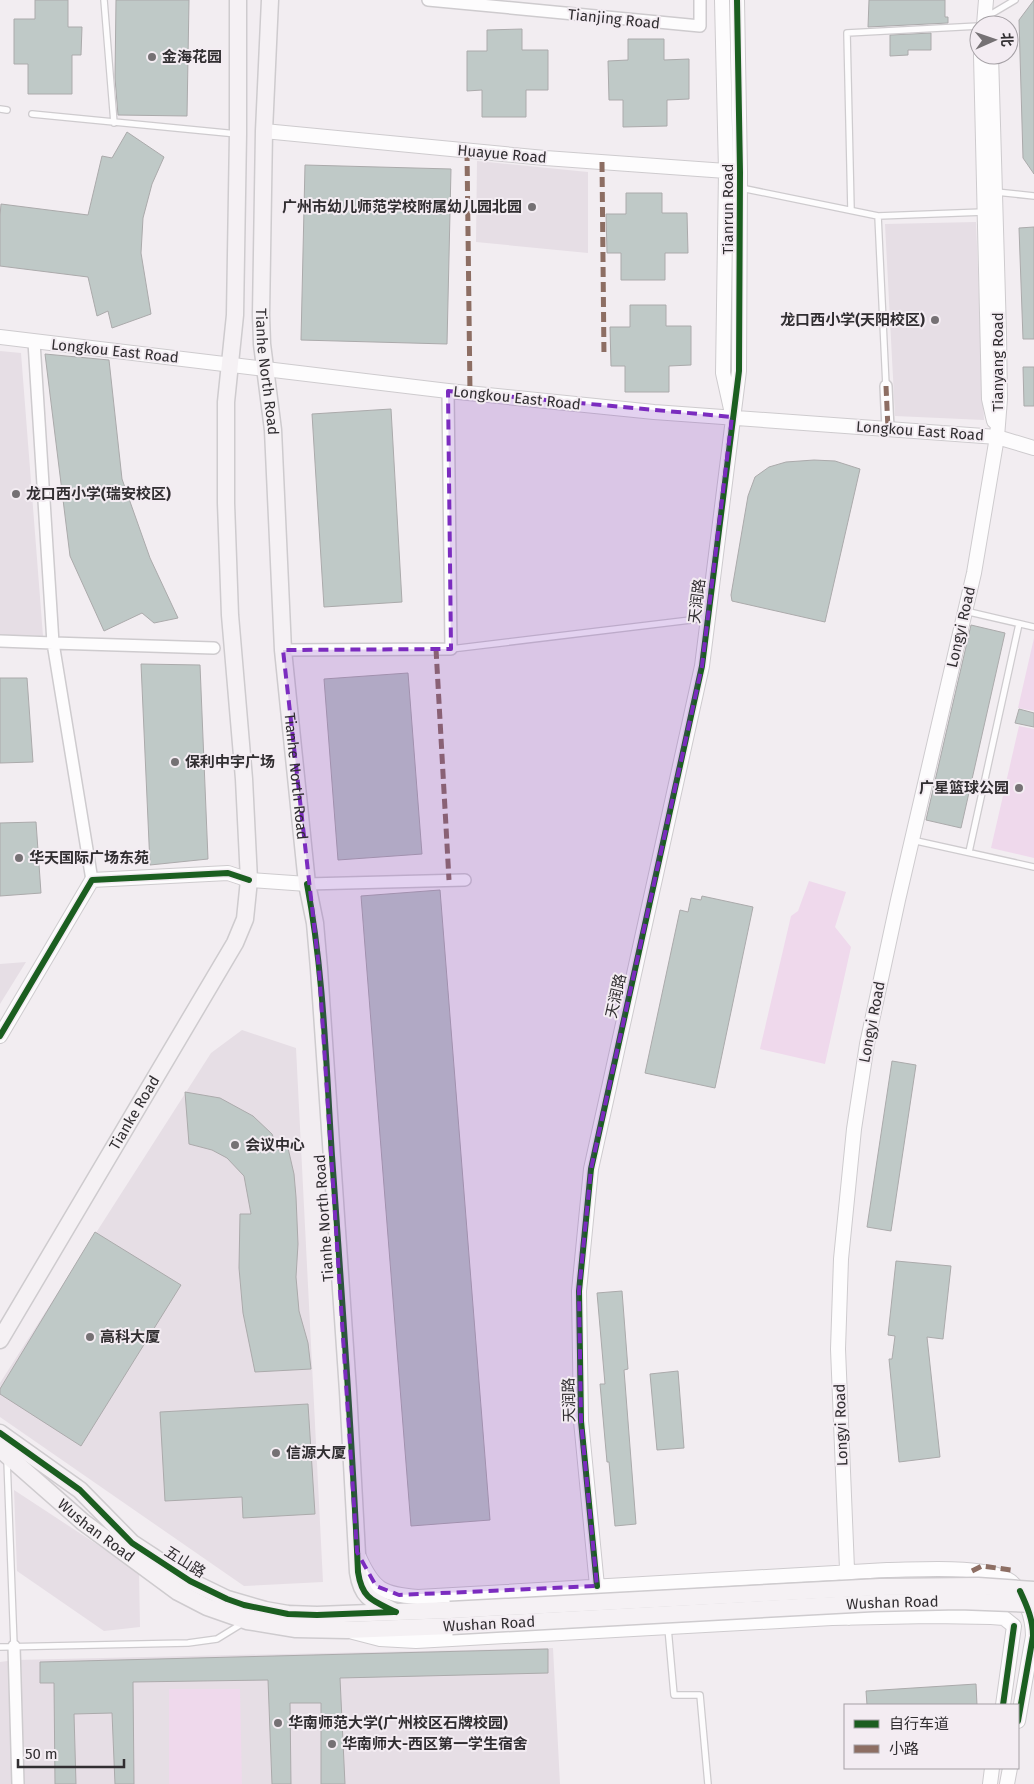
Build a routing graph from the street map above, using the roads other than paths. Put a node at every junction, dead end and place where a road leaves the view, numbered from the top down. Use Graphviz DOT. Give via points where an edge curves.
graph roads {
  1 [pos="104,0"];
  2 [pos="238,0"];
  3 [pos="270,0"];
  4 [pos="428,0"];
  5 [pos="700,0"];
  6 [pos="722,0"];
  7 [pos="737,0"];
  8 [pos="1014,0"];
  9 [pos="988,15"];
  10 [pos="969,19"];
  11 [pos="981,65"];
  12 [pos="991,65"];
  13 [pos="32,114"];
  14 [pos="114,123"];
  15 [pos="264,132"];
  16 [pos="238,134"];
  17 [pos="726,172"];
  18 [pos="740,172"];
  19 [pos="740,188"];
  20 [pos="996,192"];
  21 [pos="1034,196"];
  22 [pos="851,210"];
  23 [pos="984,212"];
  24 [pos="878,216"];
  25 [pos="0,338"];
  26 [pos="34,342"];
  27 [pos="230,364"];
  28 [pos="266,369"];
  29 [pos="886,386"];
  30 [pos="448,391"];
  31 [pos="732,417"];
  32 [pos="888,429"];
  33 [pos="997,437"];
  34 [pos="1034,448"];
  35 [pos="965,611"];
  36 [pos="708,618"];
  37 [pos="1019,624"];
  38 [pos="1034,627"];
  39 [pos="0,641"];
  40 [pos="52,643"];
  41 [pos="214,648"];
  42 [pos="451,649"];
  43 [pos="283,650"];
  44 [pos="912,840"];
  45 [pos="969,852"];
  46 [pos="1034,867"];
  47 [pos="92,880"];
  48 [pos="249,880"];
  49 [pos="465,880"];
  50 [pos="307,884"];
  51 [pos="0,1036"];
  52 [pos="0,1340"];
  53 [pos="0,1432"];
  54 [pos="3,1451"];
  55 [pos="357,1552"];
  56 [pos="846,1572"];
  57 [pos="597,1586"];
  58 [pos="1027,1591"];
  59 [pos="1034,1604"];
  60 [pos="396,1612"];
  61 [pos="451,1618"];
  62 [pos="849,1618"];
  63 [pos="248,1621"];
  64 [pos="1033,1626"];
  65 [pos="668,1628"];
  66 [pos="347,1630"];
  67 [pos="14,1646"];
  68 [pos="0,1647"];
  69 [pos="1003,1704"];
  70 [pos="1019,1715"];
  71 [pos="992,1769"];
  72 [pos="1010,1769"];
  73 [pos="18,1784"];
  74 [pos="708,1784"];
  75 [pos="990,1784"];
  76 [pos="1007,1784"];
  1 -- 14 [label="lane"];
  2 -- 16 [label="main road, Tianhe North Road"];
  3 -- 15 [label="main road, Tianhe North Road"];
  4 -- 5 [label="street, Tianjing Road" via="700,26"];
  6 -- 17 [label="street, Tianrun Road"];
  7 -- 18 [label="street, Tianrun Road"];
  8 -- 9 [label="lane"];
  10 -- 22 [label="lane" via="847,33"];
  11 -- 23 [label="street, Tianyang Road"];
  12 -- 20 [label="street, Tianyang Road"];
  13 -- 14 [label="lane"];
  14 -- 16 [label="lane"];
  15 -- 17 [label="street, Huayue Road"];
  15 -- 28 [label="main road, Tianhe North Road" via="261,315"];
  16 -- 27 [label="main road, Tianhe North Road" via="235,316"];
  17 -- 18 [label="street, Huayue Road"];
  17 -- 31 [label="street, Tianrun Road" via="723,373"];
  18 -- 19 [label="street, Tianrun Road"];
  19 -- 22 [label="lane"];
  19 -- 31 [label="street, Tianrun Road" via="739,371"];
  20 -- 21 [label="lane"];
  20 -- 33 [label="street, Tianyang Road" via="1000,399"];
  22 -- 24 [label="lane"];
  23 -- 24 [label="lane"];
  23 -- 33 [label="street, Tianyang Road" via="989,400"];
  24 -- 29 [label="lane"];
  25 -- 26 [label="street, Longkou East Road"];
  26 -- 27 [label="street, Longkou East Road"];
  26 -- 40 [label="street"];
  27 -- 28 [label="street, Longkou East Road"];
  27 -- 48 [label="main road, Tianhe North Road" via="226,402 230,615"];
  28 -- 30 [label="street, Longkou East Road"];
  28 -- 43 [label="main road, Tianhe North Road" via="273,430"];
  29 -- 32 [label="street"];
  30 -- 31 [label="street, Longkou East Road"];
  30 -- 42 [label="street"];
  31 -- 32 [label="street, Longkou East Road"];
  31 -- 36 [label="street, 天润路"];
  32 -- 33 [label="street, Longkou East Road"];
  33 -- 34 [label="street, Longkou East Road"];
  33 -- 35 [label="street, Longyi Road"];
  35 -- 37 [label="lane"];
  35 -- 44 [label="street, Longyi Road"];
  36 -- 42 [label="lane"];
  36 -- 57 [label="street, 天润路" via="702,666 591,1168 579,1290 581,1421"];
  37 -- 38 [label="lane"];
  37 -- 45 [label="lane"];
  39 -- 40 [label="street"];
  40 -- 41 [label="street"];
  40 -- 47 [label="street"];
  42 -- 43 [label="street"];
  43 -- 50 [label="main road, Tianhe North Road"];
  44 -- 45 [label="lane"];
  44 -- 56 [label="street, Longyi Road" via="861,1080 841,1259 838,1349"];
  45 -- 46 [label="lane"];
  47 -- 48 [label="street" via="228,872"];
  47 -- 51 [label="street"];
  48 -- 50 [label="street"];
  48 -- 52 [label="main road, Tianke Road" via="246,919 235,943"];
  49 -- 50 [label="street"];
  50 -- 55 [label="main road, Tianhe North Road" via="320,978"];
  53 -- 60 [label="main road, 五山路" via="80,1490 132,1543 190,1581 228,1599 288,1614"];
  54 -- 63 [label="main road, Wushan Road" via="83,1522 178,1592 207,1607"];
  54 -- 67 [label="lane"];
  55 -- 57 [label="street" via="368,1577 376,1586 399,1595 418,1597"];
  55 -- 60 [label="main road, Tianhe North Road" via="360,1586 366,1595"];
  56 -- 57 [label="street"];
  56 -- 58 [label="street" via="972,1571 997,1575"];
  56 -- 62 [label="street, Longyi Road"];
  58 -- 61 [label="main road, Wushan Road, bridge" via="978,1586 880,1586"];
  58 -- 64 [label="street"];
  59 -- 61 [label="main road, Wushan Road, bridge" via="959,1601 873,1603"];
  60 -- 61 [label="main road, Wushan Road"];
  61 -- 66 [label="main road, Wushan Road"];
  62 -- 65 [label="street"];
  62 -- 69 [label="street" via="1004,1618 1014,1626"];
  63 -- 66 [label="main road, Wushan Road" via="296,1629"];
  63 -- 67 [label="lane" via="217,1639 188,1643"];
  64 -- 70 [label="street"];
  65 -- 66 [label="street" via="416,1641 380,1639"];
  65 -- 74 [label="lane" via="674,1695 700,1695"];
  67 -- 68 [label="lane"];
  67 -- 73 [label="street"];
  71 -- 75 [label="street"];
  72 -- 76 [label="street"];
}
